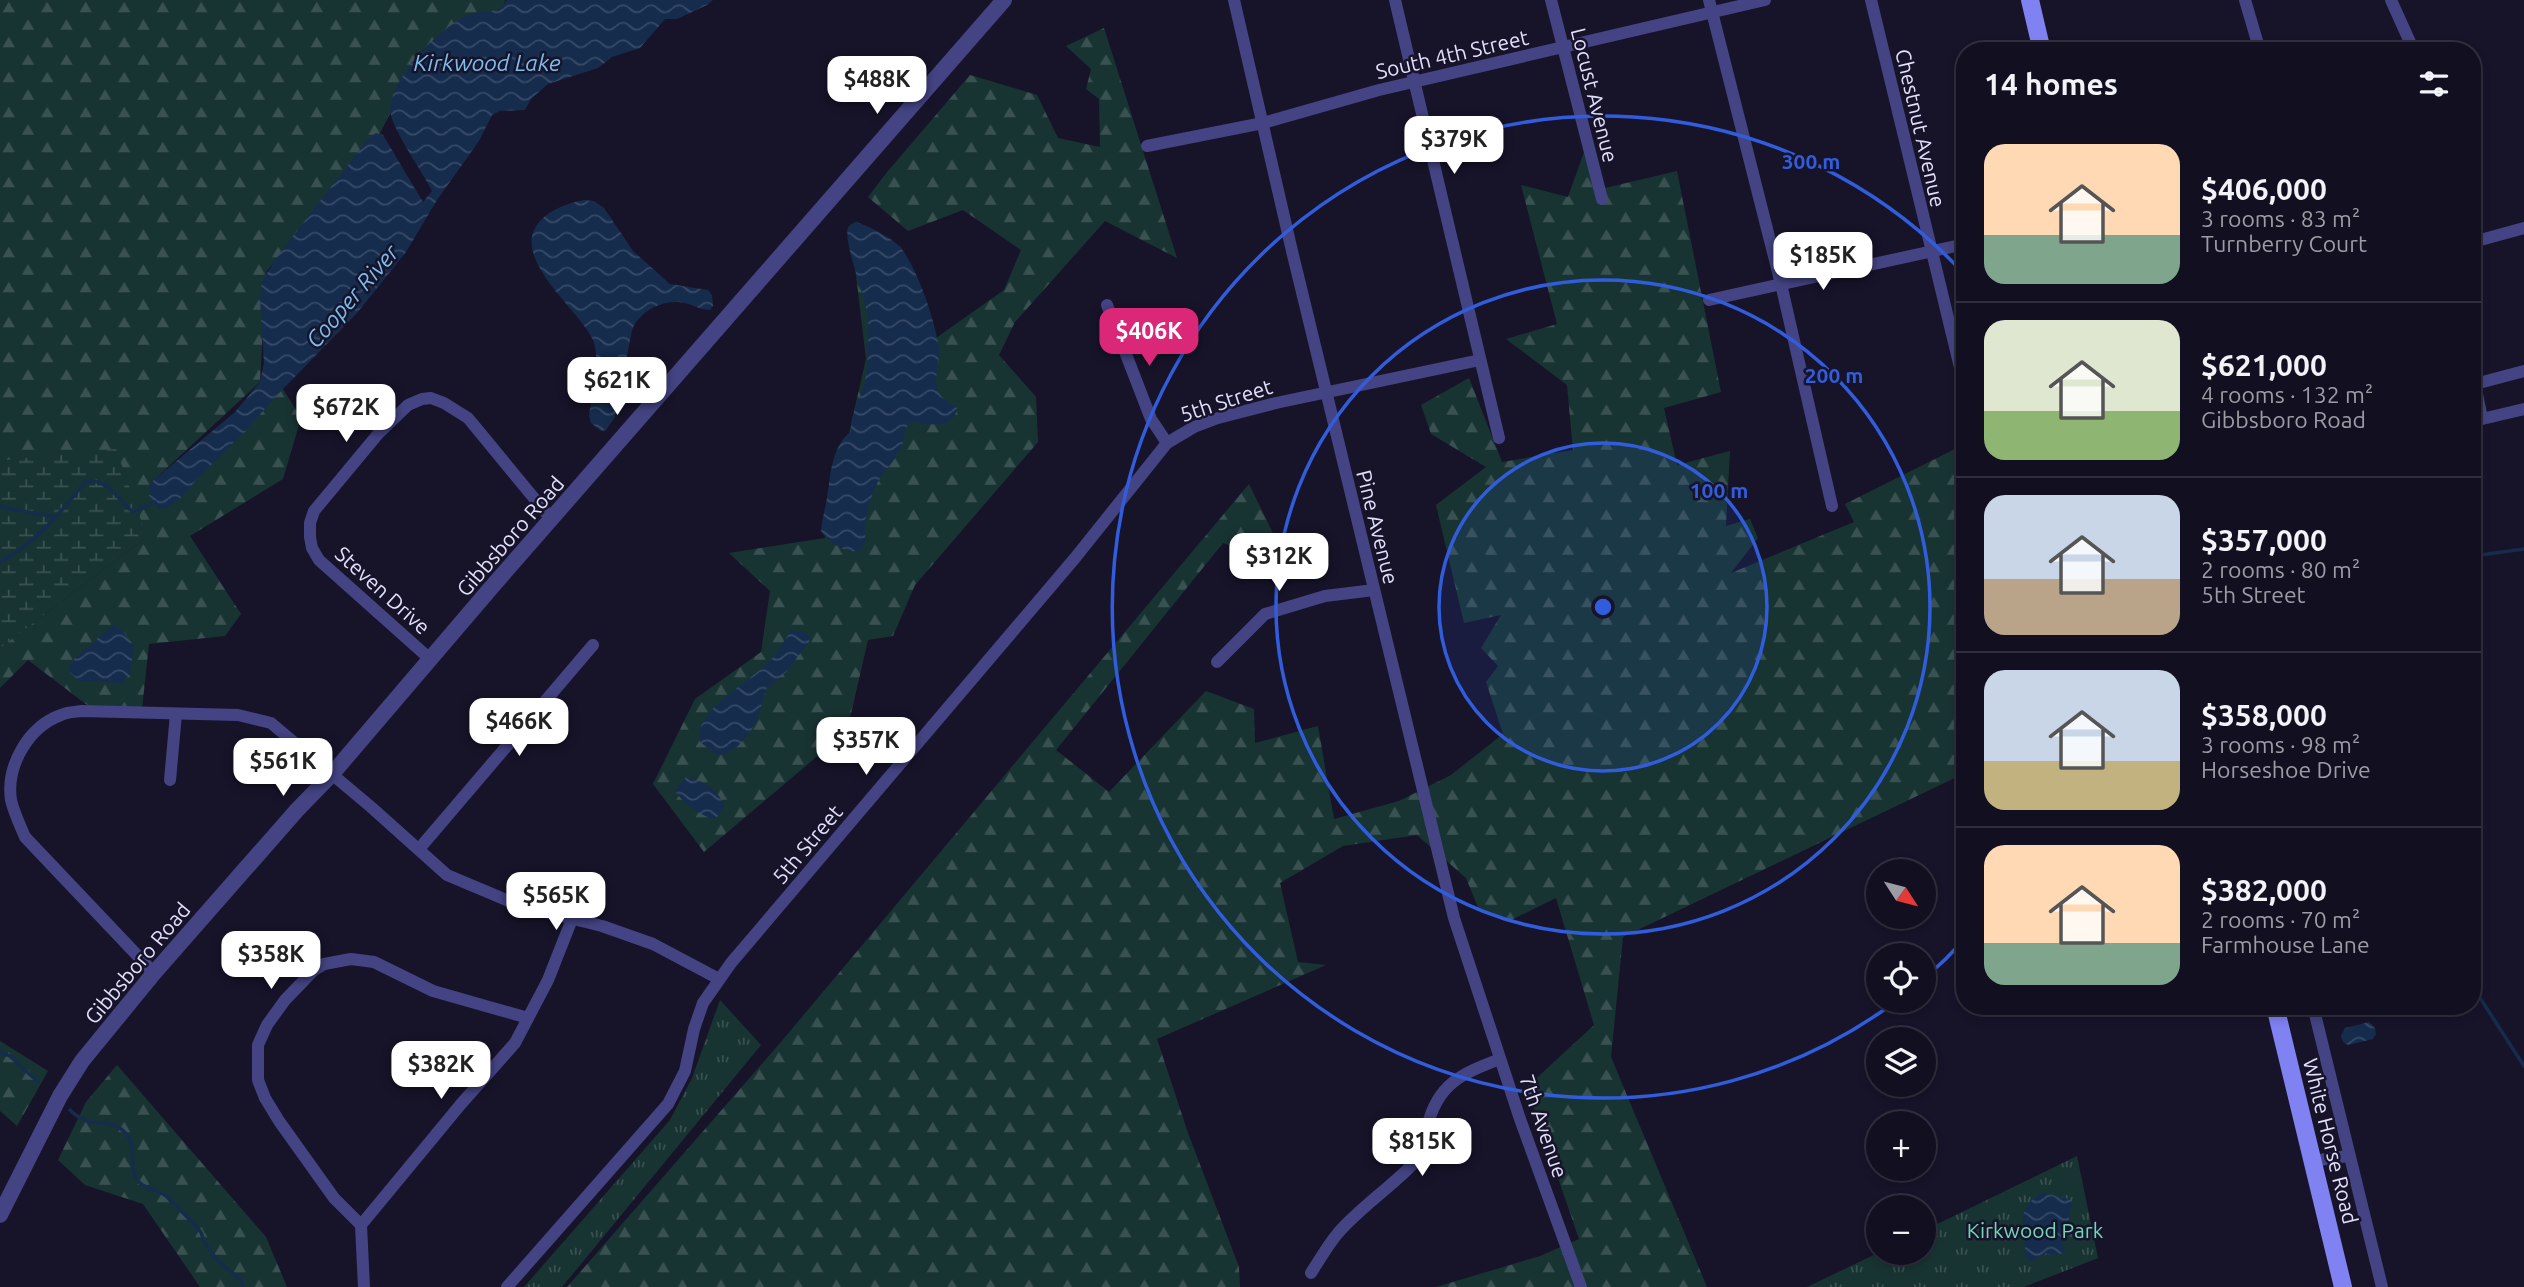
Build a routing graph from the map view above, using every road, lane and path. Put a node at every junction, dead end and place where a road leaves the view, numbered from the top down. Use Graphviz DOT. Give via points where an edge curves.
graph roads {
  1 [pos="1004,0"];
  2 [pos="1234,0"];
  3 [pos="1395,0"];
  4 [pos="1551,0"];
  5 [pos="1765,0"];
  6 [pos="1871,0"];
  7 [pos="2029,0"];
  8 [pos="2245,0"];
  9 [pos="2391,0"];
  10 [pos="1710,6"];
  11 [pos="2040,42"];
  12 [pos="2257,42"];
  13 [pos="2410,42"];
  14 [pos="1562,47"];
  15 [pos="1414,82"];
  16 [pos="1263,123"];
  17 [pos="1147,146"];
  18 [pos="1602,199"];
  19 [pos="2524,228"];
  20 [pos="2481,240"];
  21 [pos="1956,246"];
  22 [pos="1931,252"];
  23 [pos="1781,284"];
  24 [pos="1709,300"];
  25 [pos="1107,305"];
  26 [pos="1956,351"];
  27 [pos="1480,360"];
  28 [pos="2524,371"];
  29 [pos="2481,382"];
  30 [pos="1326,394"];
  31 [pos="2524,409"];
  32 [pos="2481,414"];
  33 [pos="1499,439"];
  34 [pos="1167,443"];
  35 [pos="1832,506"];
  36 [pos="552,520"];
  37 [pos="1374,590"];
  38 [pos="593,646"];
  39 [pos="430,659"];
  40 [pos="1217,662"];
  41 [pos="176,714"];
  42 [pos="332,774"];
  43 [pos="170,780"];
  44 [pos="419,849"];
  45 [pos="572,919"];
  46 [pos="154,973"];
  47 [pos="719,979"];
  48 [pos="2277,1015"];
  49 [pos="2315,1015"];
  50 [pos="528,1018"];
  51 [pos="1500,1059"];
  52 [pos="2348,1156"];
  53 [pos="2312,1161"];
  54 [pos="0,1214"];
  55 [pos="361,1225"];
  56 [pos="1311,1273"];
  57 [pos="364,1287"];
  58 [pos="507,1287"];
  59 [pos="1581,1287"];
  60 [pos="2343,1287"];
  61 [pos="2382,1287"];
  1 -- 36 [label="street, Gibbsboro Road"];
  2 -- 16 [label="street, Pine Avenue"];
  3 -- 15 [label="street"];
  4 -- 14 [label="street, Locust Avenue"];
  5 -- 10 [label="street, South 4th Street"];
  6 -- 22 [label="street, Chestnut Avenue"];
  7 -- 11 [label="main road"];
  8 -- 12 [label="street"];
  9 -- 13 [label="street"];
  10 -- 14 [label="street, South 4th Street"];
  10 -- 23 [label="street"];
  14 -- 15 [label="street, South 4th Street"];
  14 -- 18 [label="street, Locust Avenue"];
  15 -- 16 [label="street, South 4th Street"];
  15 -- 27 [label="street"];
  16 -- 17 [label="street, South 4th Street"];
  16 -- 30 [label="street, Pine Avenue"];
  19 -- 20 [label="street"];
  21 -- 22 [label="street"];
  22 -- 23 [label="street"];
  22 -- 26 [label="street, Chestnut Avenue"];
  23 -- 24 [label="street"];
  23 -- 35 [label="street"];
  25 -- 34 [label="street" via="1151,419"];
  27 -- 30 [label="street, 5th Street"];
  27 -- 33 [label="street"];
  28 -- 29 [label="street"];
  30 -- 34 [label="street, 5th Street" via="1218,418"];
  30 -- 37 [label="street, Pine Avenue"];
  31 -- 32 [label="street" via="2482,419"];
  34 -- 47 [label="street, 5th Street"];
  36 -- 39 [label="street, Gibbsboro Road"];
  36 -- 39 [label="street, Steven Drive" via="468,418 444,403 431,398 408,405 378,434 314,511 312,548 330,571"];
  37 -- 40 [label="street" via="1325,596 1265,614"];
  37 -- 51 [label="street, Pine Avenue" via="1454,918"];
  38 -- 44 [label="street"];
  39 -- 42 [label="street, Gibbsboro Road"];
  41 -- 42 [label="street" via="239,715 271,723"];
  41 -- 43 [label="street"];
  41 -- 46 [label="street" via="82,711 61,715 31,736 12,775 11,797 25,836"];
  42 -- 44 [label="street"];
  42 -- 46 [label="street, Gibbsboro Road"];
  44 -- 45 [label="street" via="447,875 474,889"];
  45 -- 47 [label="street" via="653,944"];
  45 -- 50 [label="street"];
  46 -- 54 [label="street, Gibbsboro Road" via="82,1061"];
  47 -- 58 [label="street, 5th Street" via="703,1003 685,1071 668,1104"];
  48 -- 53 [label="main road, White Horse Road"];
  49 -- 52 [label="street"];
  50 -- 55 [label="street" via="515,1042"];
  50 -- 55 [label="street" via="433,991 374,962 351,959 314,970 285,1000 258,1045 258,1080 279,1121 334,1198"];
  51 -- 56 [label="street, 7th Avenue" via="1453,1080 1430,1113 1421,1154 1338,1233"];
  51 -- 59 [label="street, 7th Avenue"];
  52 -- 53 [label="street"];
  52 -- 61 [label="street"];
  53 -- 60 [label="main road, White Horse Road"];
  55 -- 57 [label="street"];
}
